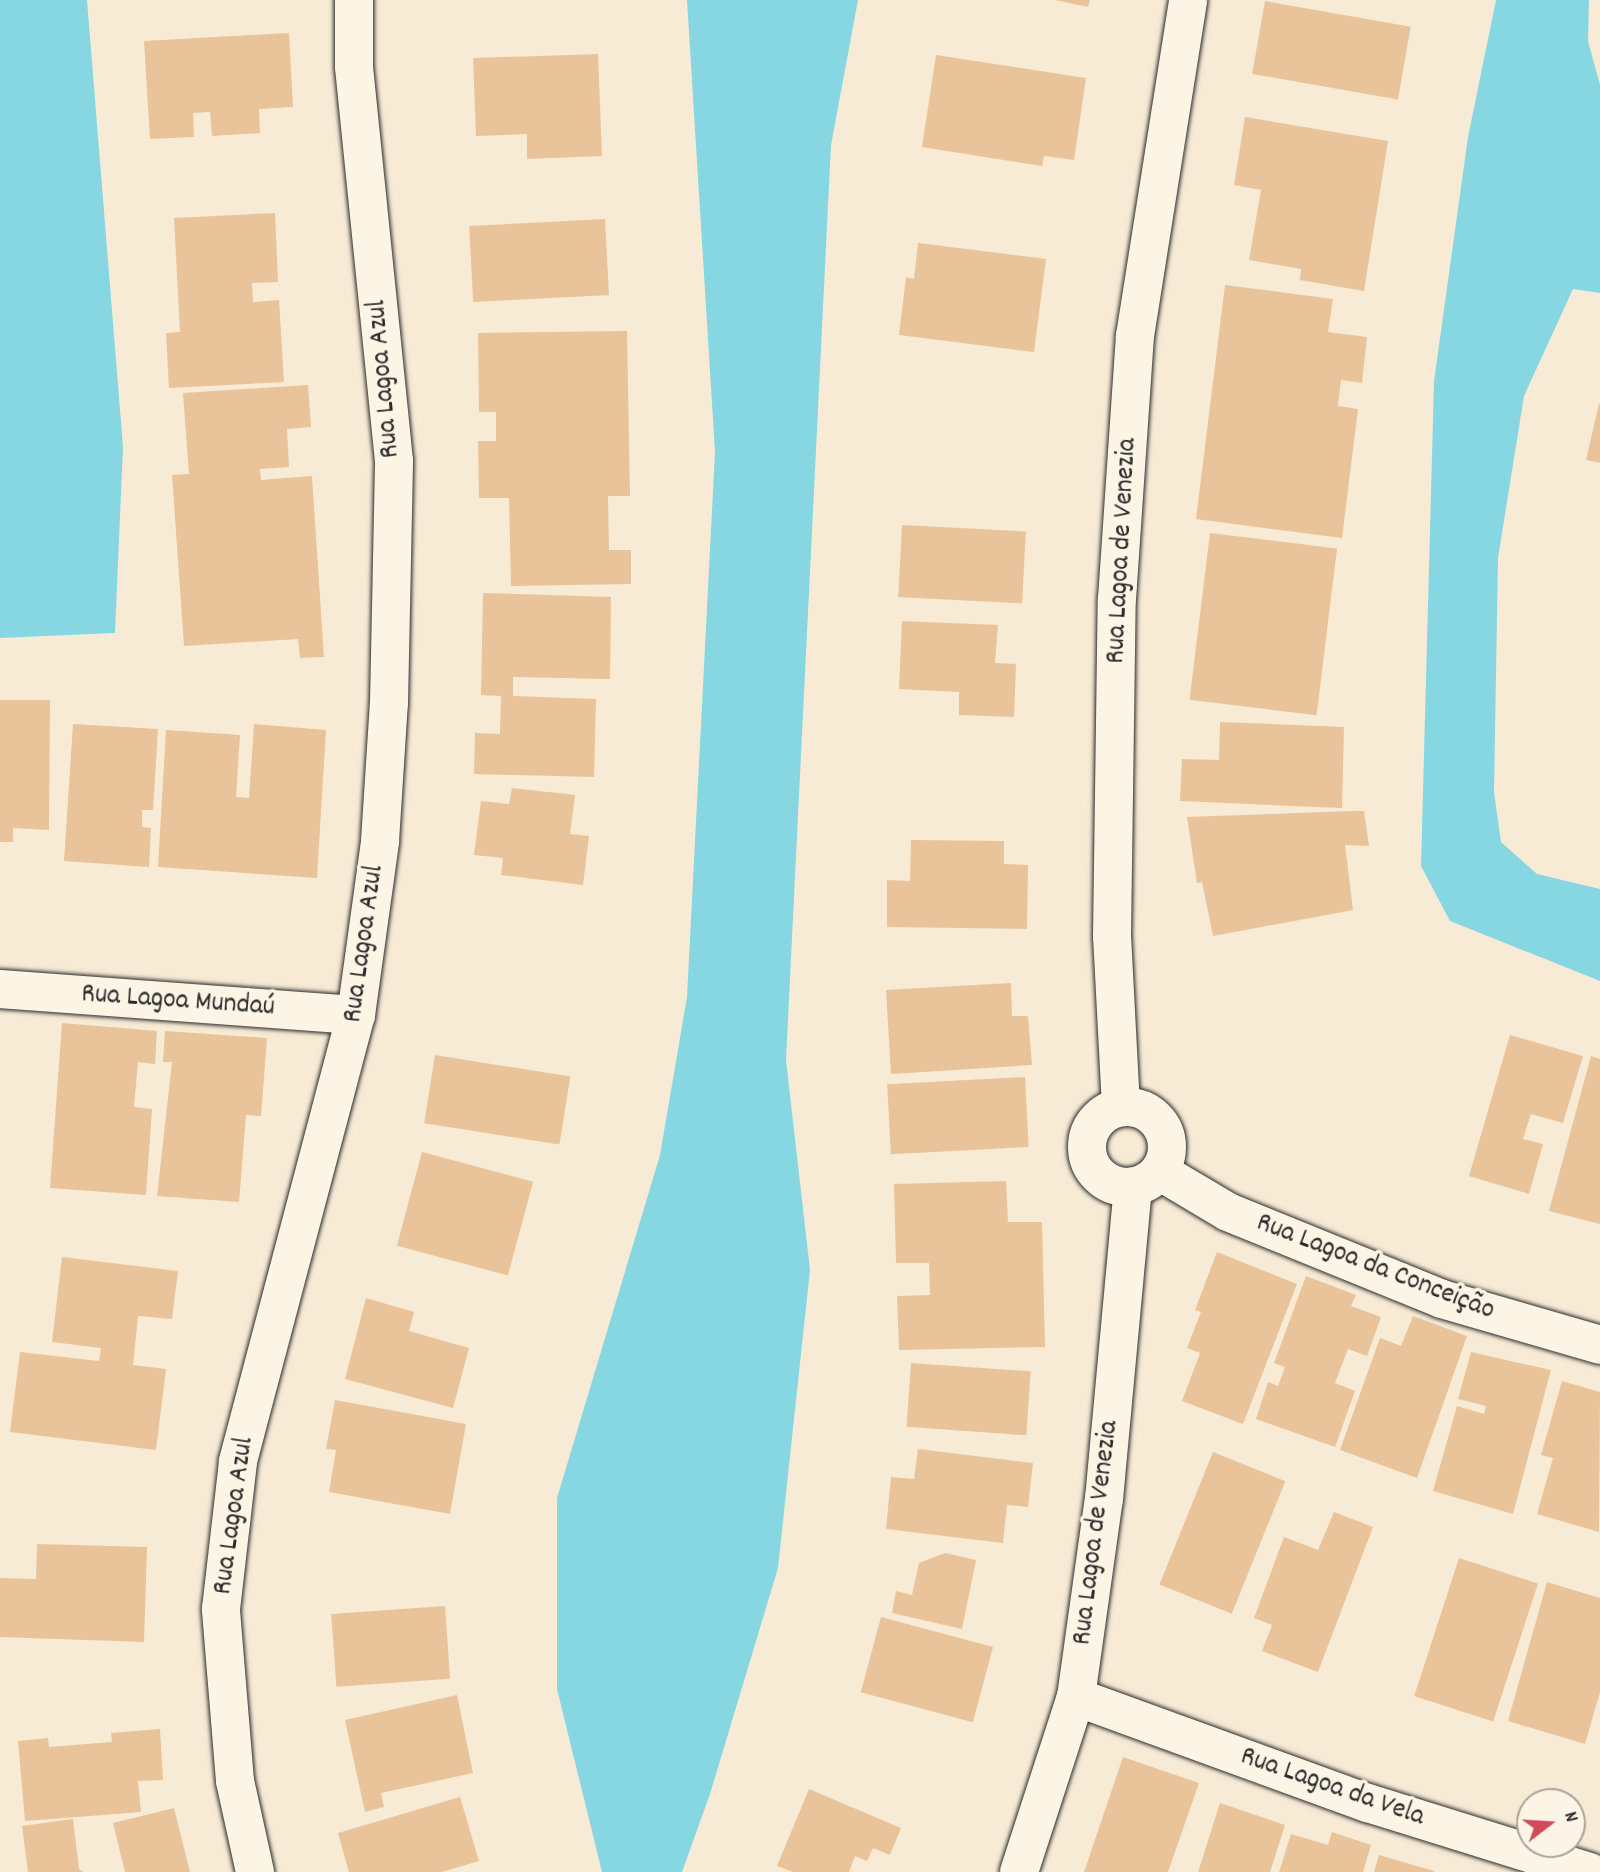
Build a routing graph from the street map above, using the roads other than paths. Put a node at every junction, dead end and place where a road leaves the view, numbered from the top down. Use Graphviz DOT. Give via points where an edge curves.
graph roads {
  1 [pos="354,0"];
  2 [pos="1188,0"];
  3 [pos="0,989"];
  4 [pos="356,1015"];
  5 [pos="1121,1107"];
  6 [pos="1146,1179"];
  7 [pos="1600,1345"];
  8 [pos="1076,1697"];
  9 [pos="255,1872"];
  10 [pos="1019,1872"];
  11 [pos="1590,1872"];
  1 -- 4 [label="street, Rua Lagoa Azul" via="354,66 394,461 389,703 380,841"];
  2 -- 5 [label="street, Rua Lagoa de Venezia" via="1135,336 1117,599 1112,937"];
  3 -- 4 [label="street, Rua Lagoa Mundaú"];
  4 -- 9 [label="street, Rua Lagoa Azul" via="238,1461 221,1609 235,1781"];
  5 -- 6 [label="street" via="1150,1114 1161,1126 1166,1156"];
  5 -- 6 [label="street" via="1094,1122 1087,1153 1103,1179"];
  6 -- 7 [label="street, Rua Lagoa da Conceição" via="1441,1299"];
  6 -- 8 [label="street, Rua Lagoa de Venezia"];
  8 -- 10 [label="street, Rua Lagoa de Venezia"];
  8 -- 11 [label="street, Rua Lagoa da Vela" via="1368,1803"];
}
